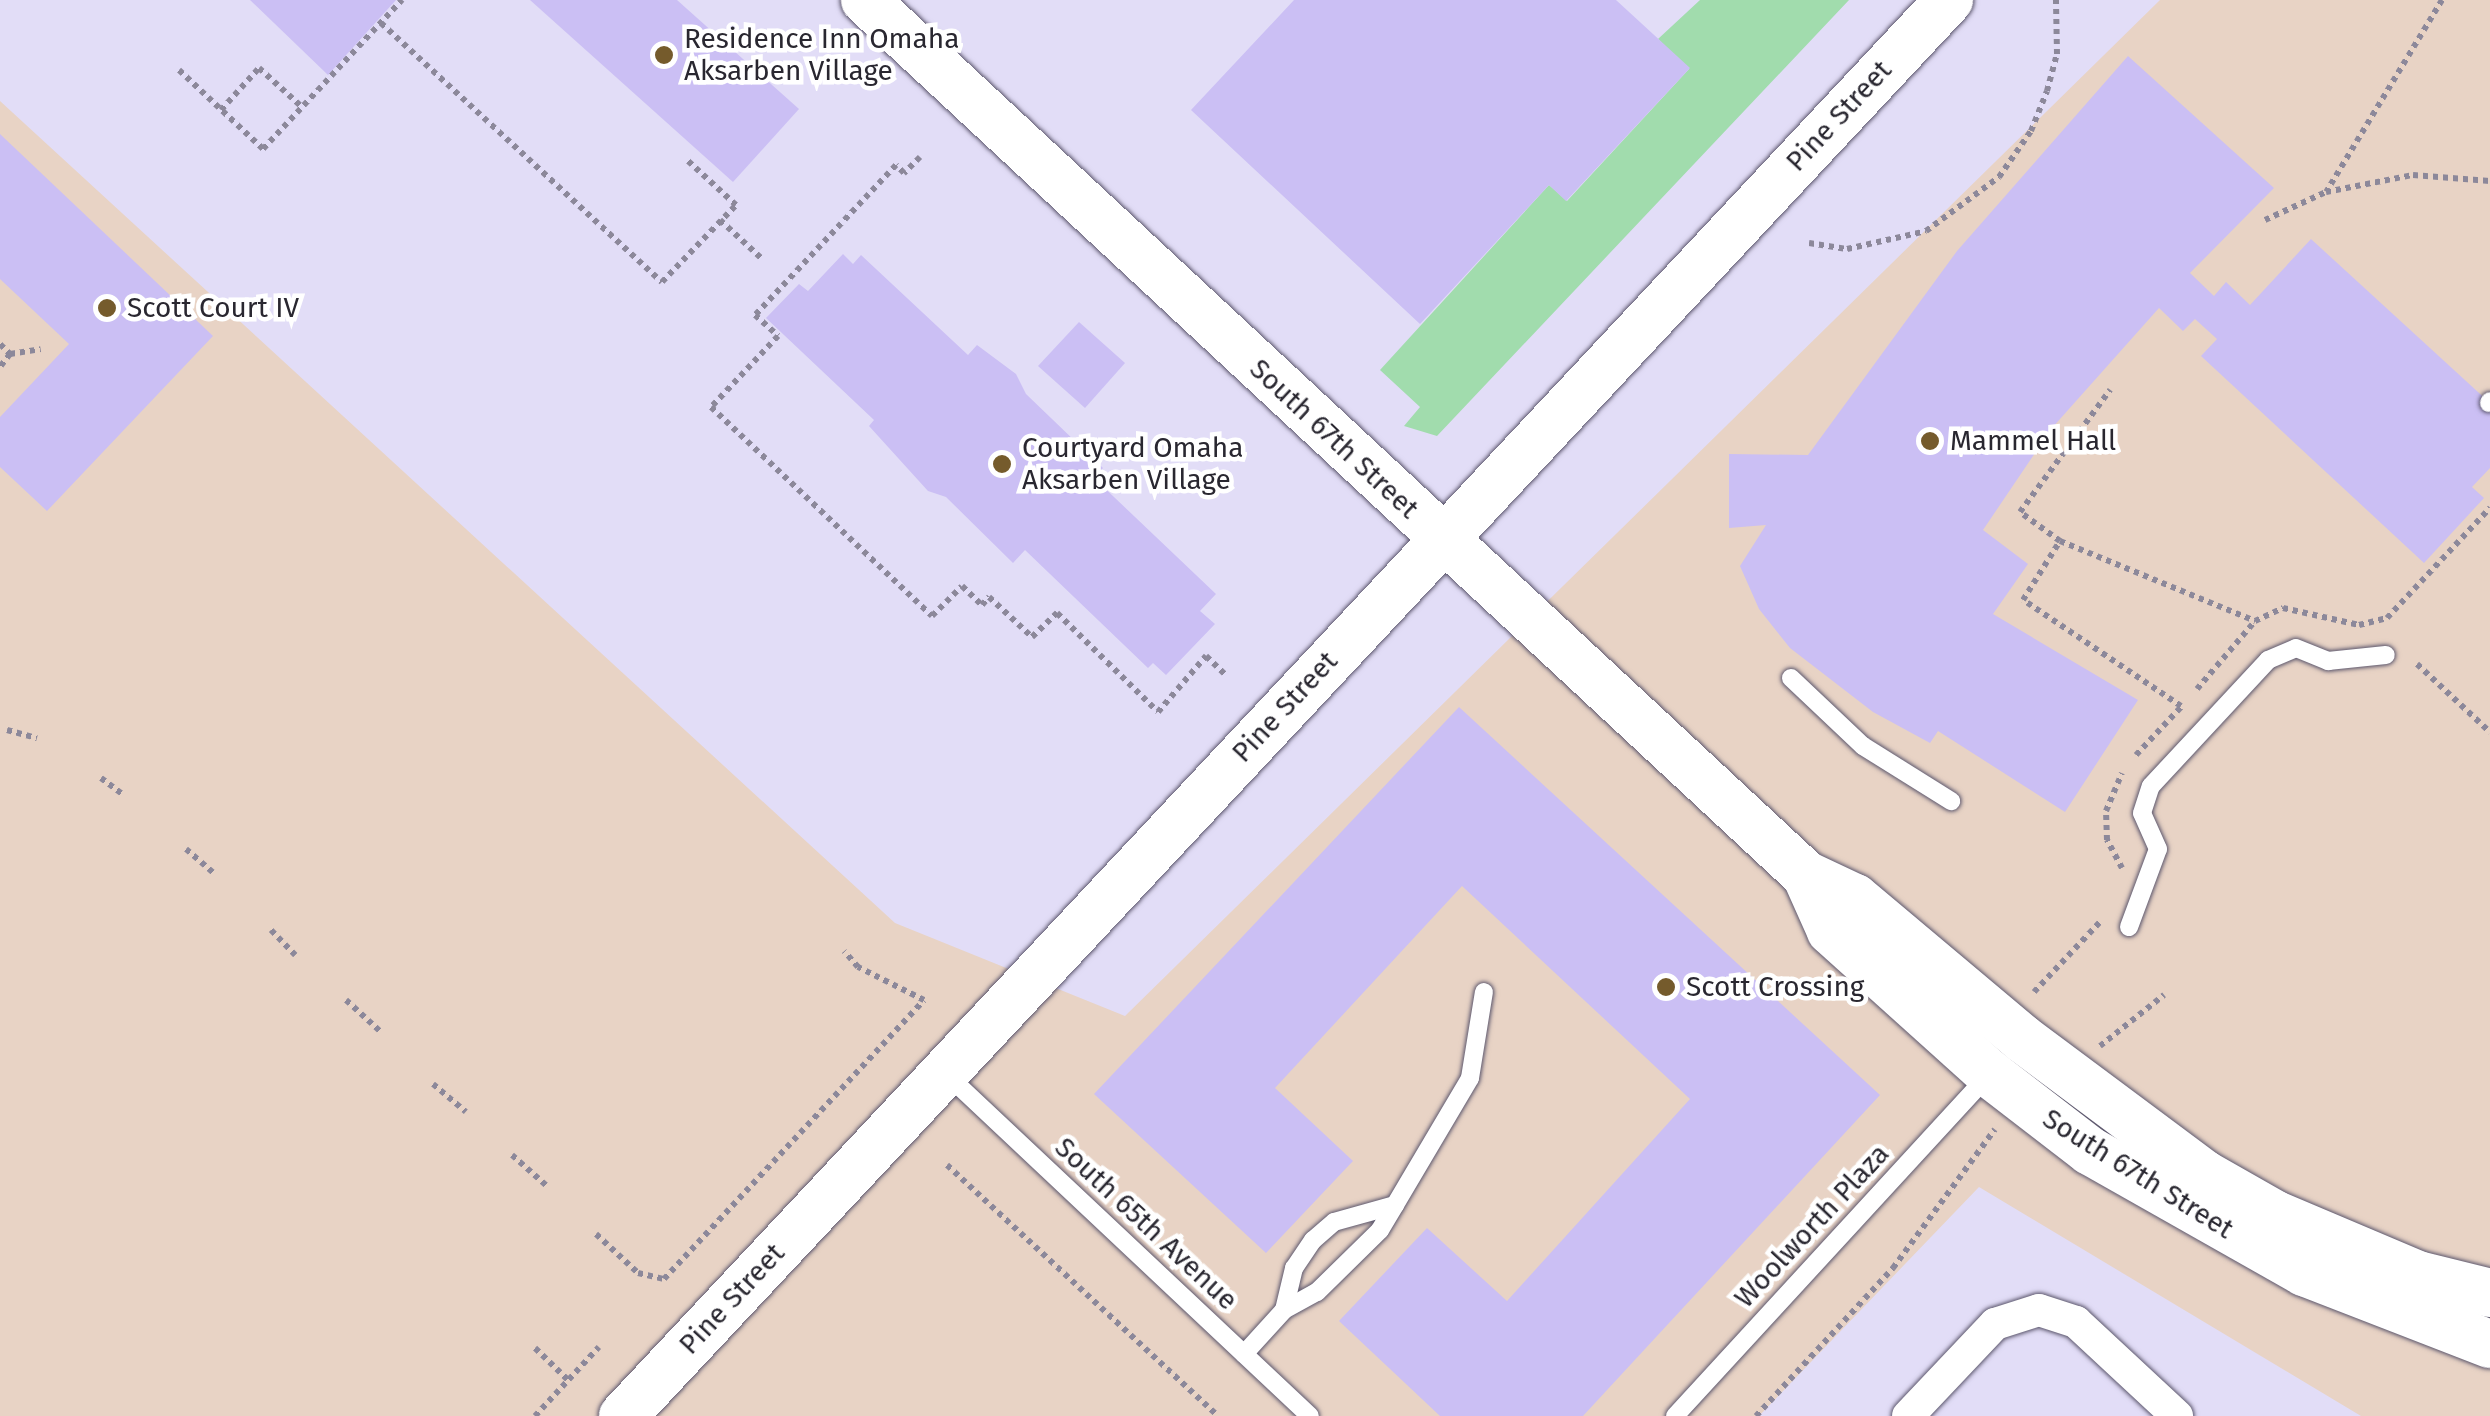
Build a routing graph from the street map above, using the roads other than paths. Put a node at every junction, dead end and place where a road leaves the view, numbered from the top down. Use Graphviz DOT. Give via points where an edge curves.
graph roads {
  1 [pos="865,0"];
  2 [pos="1948,0"];
  3 [pos="1442,540"];
  4 [pos="2386,656"];
  5 [pos="1791,678"];
  6 [pos="1951,801"];
  7 [pos="1806,876"];
  8 [pos="2129,927"];
  9 [pos="1484,992"];
  10 [pos="944,1072"];
  11 [pos="1990,1074"];
  12 [pos="1396,1206"];
  13 [pos="2490,1293"];
  14 [pos="1284,1310"];
  15 [pos="2487,1341"];
  16 [pos="1244,1354"];
  17 [pos="623,1416"];
  18 [pos="1310,1416"];
  19 [pos="1675,1416"];
  20 [pos="1908,1416"];
  21 [pos="2176,1416"];
  1 -- 3 [label="main road, South 67th Street"];
  2 -- 3 [label="main road, Pine Street"];
  3 -- 7 [label="main road, South 67th Street"];
  3 -- 10 [label="main road, Pine Street"];
  4 -- 8 [label="lane" via="2328,662 2296,648 2268,660 2151,786 2142,813 2158,849"];
  5 -- 6 [label="lane" via="1863,746"];
  7 -- 11 [label="main road, South 67th Street" via="1831,931"];
  7 -- 13 [label="main road, South 67th Street" via="1855,898 2023,1039 2204,1174 2274,1214 2418,1275"];
  9 -- 12 [label="lane" via="1470,1078"];
  10 -- 16 [label="lane, South 65th Avenue"];
  10 -- 17 [label="main road, Pine Street"];
  11 -- 15 [label="main road, South 67th Street" via="2090,1151 2177,1206 2332,1285"];
  11 -- 19 [label="lane, Woolworth Plaza"];
  12 -- 14 [label="lane" via="1316,1292"];
  12 -- 14 [label="lane" via="1334,1222 1313,1240 1294,1268"];
  14 -- 16 [label="lane"];
  16 -- 18 [label="lane, South 65th Avenue"];
  20 -- 21 [label="street" via="1995,1324 2039,1310 2076,1322"];
}
